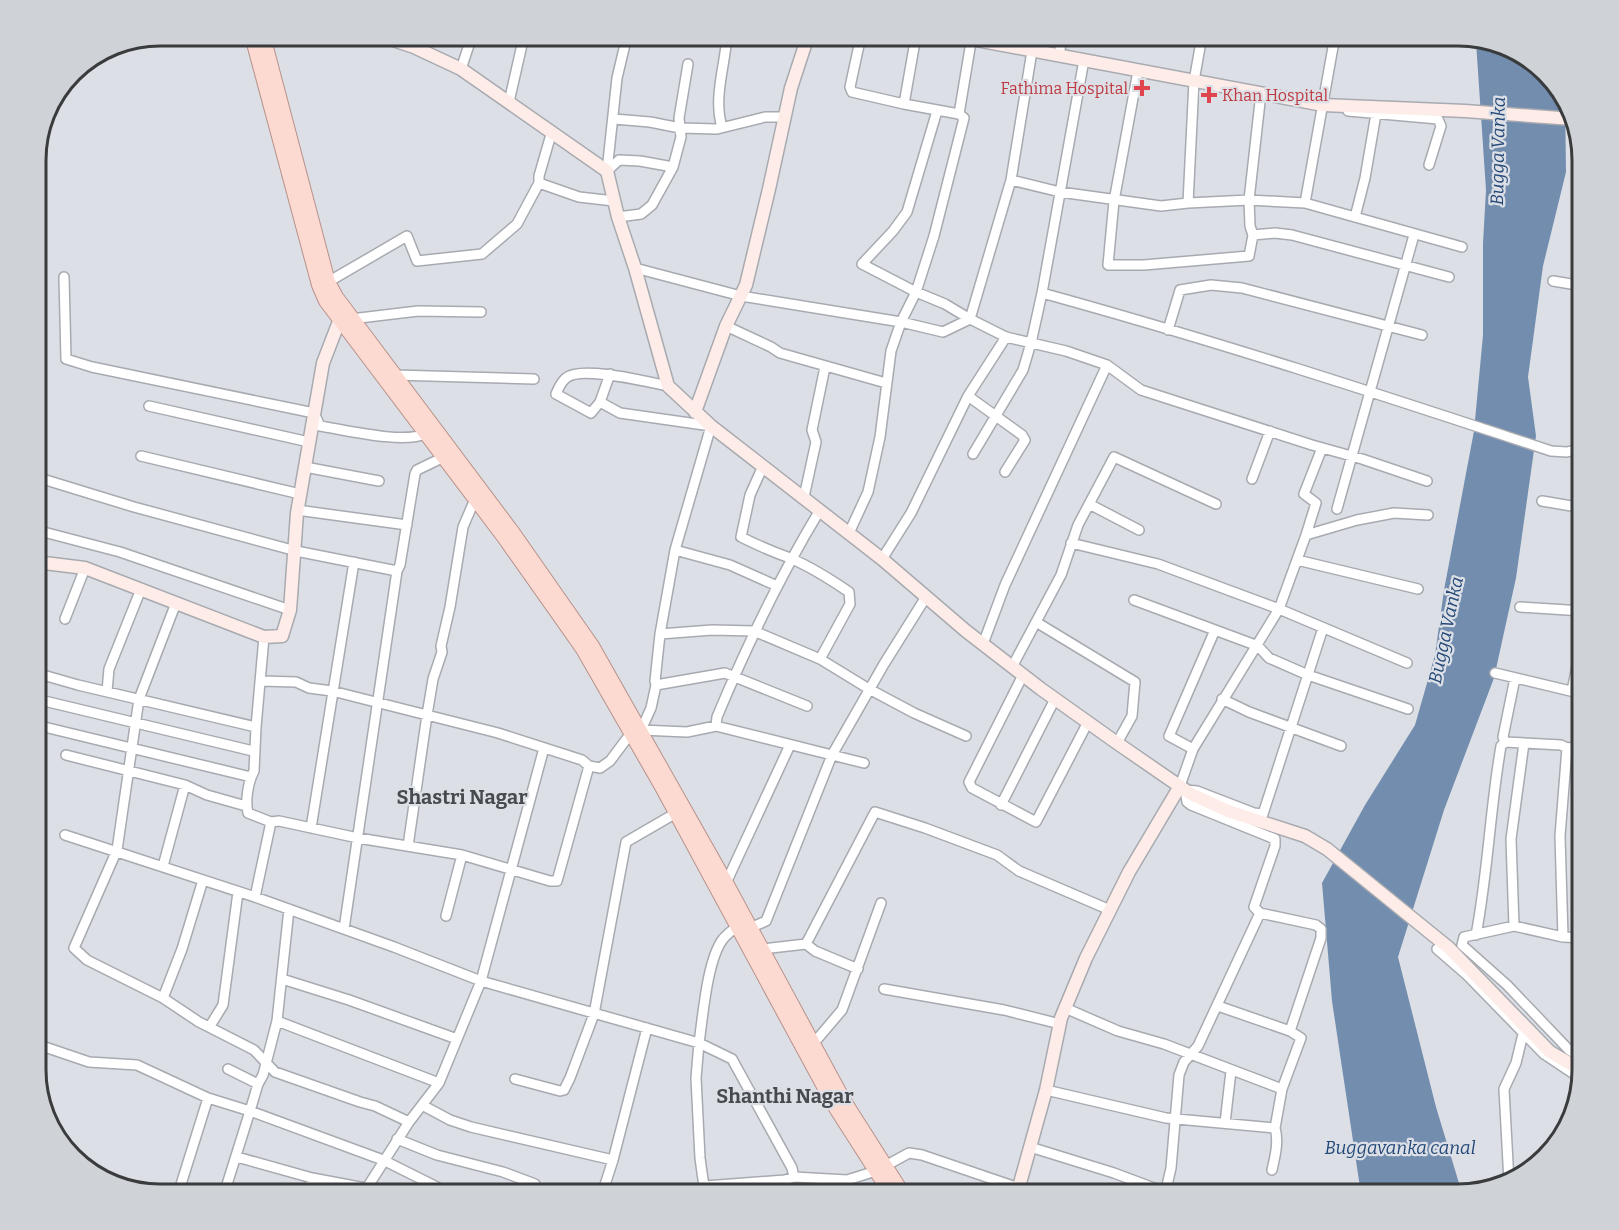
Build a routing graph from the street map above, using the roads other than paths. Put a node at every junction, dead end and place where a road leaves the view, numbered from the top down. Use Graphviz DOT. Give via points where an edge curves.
graph roads {
  1 [pos="859,46"];
  2 [pos="914,46"];
  3 [pos="970,46"];
  4 [pos="1019,46"];
  5 [pos="1060,46"];
  6 [pos="1200,46"];
  7 [pos="1333,46"];
  8 [pos="255,47"];
  9 [pos="265,47"];
  10 [pos="413,47"];
  11 [pos="468,47"];
  12 [pos="522,47"];
  13 [pos="624,47"];
  14 [pos="726,47"];
  15 [pos="805,47"];
  16 [pos="1032,51"];
  17 [pos="1059,56"];
  18 [pos="1084,60"];
  19 [pos="688,64"];
  20 [pos="461,69"];
  21 [pos="1138,70"];
  22 [pos="1194,81"];
  23 [pos="1261,93"];
  24 [pos="509,102"];
  25 [pos="904,104"];
  26 [pos="1323,107"];
  27 [pos="937,111"];
  28 [pos="959,114"];
  29 [pos="1376,114"];
  30 [pos="785,117"];
  31 [pos="1564,118"];
  32 [pos="614,119"];
  33 [pos="722,127"];
  34 [pos="680,128"];
  35 [pos="552,131"];
  36 [pos="1429,165"];
  37 [pos="673,167"];
  38 [pos="607,171"];
  39 [pos="1011,180"];
  40 [pos="539,183"];
  41 [pos="1060,192"];
  42 [pos="1249,200"];
  43 [pos="614,201"];
  44 [pos="1114,201"];
  45 [pos="1188,203"];
  46 [pos="1305,203"];
  47 [pos="618,217"];
  48 [pos="1355,217"];
  49 [pos="1253,235"];
  50 [pos="1414,235"];
  51 [pos="1462,247"];
  52 [pos="1406,265"];
  53 [pos="635,268"];
  54 [pos="64,277"];
  55 [pos="1449,277"];
  56 [pos="1553,280"];
  57 [pos="328,282"];
  58 [pos="1572,284"];
  59 [pos="916,292"];
  60 [pos="1042,293"];
  61 [pos="741,297"];
  62 [pos="481,312"];
  63 [pos="346,316"];
  64 [pos="970,319"];
  65 [pos="901,322"];
  66 [pos="726,326"];
  67 [pos="1390,327"];
  68 [pos="1168,330"];
  69 [pos="1422,334"];
  70 [pos="1006,337"];
  71 [pos="1031,343"];
  72 [pos="1107,365"];
  73 [pos="825,366"];
  74 [pos="610,374"];
  75 [pos="394,375"];
  76 [pos="534,379"];
  77 [pos="886,383"];
  78 [pos="668,386"];
  79 [pos="1370,391"];
  80 [pos="968,396"];
  81 [pos="600,402"];
  82 [pos="149,406"];
  83 [pos="695,412"];
  84 [pos="314,413"];
  85 [pos="996,417"];
  86 [pos="711,426"];
  87 [pos="1270,431"];
  88 [pos="425,434"];
  89 [pos="309,441"];
  90 [pos="1322,448"];
  91 [pos="1572,451"];
  92 [pos="973,454"];
  93 [pos="141,456"];
  94 [pos="1351,456"];
  95 [pos="444,457"];
  96 [pos="763,466"];
  97 [pos="305,467"];
  98 [pos="1005,472"];
  99 [pos="1252,479"];
  100 [pos="47,480"];
  101 [pos="1427,481"];
  102 [pos="379,482"];
  103 [pos="300,494"];
  104 [pos="804,497"];
  105 [pos="475,499"];
  106 [pos="1542,501"];
  107 [pos="1089,504"];
  108 [pos="1216,504"];
  109 [pos="1572,506"];
  110 [pos="297,510"];
  111 [pos="820,510"];
  112 [pos="1337,510"];
  113 [pos="1428,515"];
  114 [pos="406,525"];
  115 [pos="1139,530"];
  116 [pos="47,533"];
  117 [pos="849,533"];
  118 [pos="1306,535"];
  119 [pos="1071,543"];
  120 [pos="294,550"];
  121 [pos="675,550"];
  122 [pos="790,558"];
  123 [pos="882,559"];
  124 [pos="1297,560"];
  125 [pos="354,562"];
  126 [pos="47,563"];
  127 [pos="85,568"];
  128 [pos="397,571"];
  129 [pos="777,586"];
  130 [pos="141,589"];
  131 [pos="1418,589"];
  132 [pos="926,597"];
  133 [pos="1134,600"];
  134 [pos="176,603"];
  135 [pos="1520,607"];
  136 [pos="1278,609"];
  137 [pos="290,610"];
  138 [pos="1572,610"];
  139 [pos="65,619"];
  140 [pos="1036,622"];
  141 [pos="1323,628"];
  142 [pos="1215,630"];
  143 [pos="754,631"];
  144 [pos="660,634"];
  145 [pos="264,637"];
  146 [pos="983,644"];
  147 [pos="1258,646"];
  148 [pos="820,659"];
  149 [pos="1407,663"];
  150 [pos="1012,667"];
  151 [pos="1495,673"];
  152 [pos="1023,675"];
  153 [pos="1308,675"];
  154 [pos="47,676"];
  155 [pos="734,676"];
  156 [pos="1515,678"];
  157 [pos="261,681"];
  158 [pos="656,685"];
  159 [pos="869,689"];
  160 [pos="107,691"];
  161 [pos="332,691"];
  162 [pos="1572,691"];
  163 [pos="139,699"];
  164 [pos="1055,699"];
  165 [pos="1222,699"];
  166 [pos="47,702"];
  167 [pos="378,702"];
  168 [pos="807,706"];
  169 [pos="1408,709"];
  170 [pos="427,715"];
  171 [pos="1088,722"];
  172 [pos="134,723"];
  173 [pos="716,726"];
  174 [pos="256,727"];
  175 [pos="47,728"];
  176 [pos="1290,728"];
  177 [pos="636,732"];
  178 [pos="966,736"];
  179 [pos="1505,742"];
  180 [pos="1117,743"];
  181 [pos="1524,743"];
  182 [pos="790,745"];
  183 [pos="1341,746"];
  184 [pos="1572,747"];
  185 [pos="132,748"];
  186 [pos="544,748"];
  187 [pos="1567,748"];
  188 [pos="1193,749"];
  189 [pos="253,752"];
  190 [pos="66,755"];
  191 [pos="832,755"];
  192 [pos="864,764"];
  193 [pos="589,766"];
  194 [pos="130,772"];
  195 [pos="251,777"];
  196 [pos="185,785"];
  197 [pos="1183,788"];
  198 [pos="1002,805"];
  199 [pos="246,806"];
  200 [pos="676,813"];
  201 [pos="271,822"];
  202 [pos="311,828"];
  203 [pos="65,835"];
  204 [pos="358,838"];
  205 [pos="408,846"];
  206 [pos="117,850"];
  207 [pos="462,855"];
  208 [pos="163,866"];
  209 [pos="512,869"];
  210 [pos="203,880"];
  211 [pos="726,883"];
  212 [pos="238,892"];
  213 [pos="255,897"];
  214 [pos="881,903"];
  215 [pos="289,909"];
  216 [pos="1110,910"];
  217 [pos="1260,913"];
  218 [pos="446,915"];
  219 [pos="745,925"];
  220 [pos="1514,926"];
  221 [pos="344,929"];
  222 [pos="1476,935"];
  223 [pos="1563,937"];
  224 [pos="1572,937"];
  225 [pos="806,944"];
  226 [pos="1443,948"];
  227 [pos="762,949"];
  228 [pos="858,969"];
  229 [pos="282,979"];
  230 [pos="481,981"];
  231 [pos="884,989"];
  232 [pos="163,998"];
  233 [pos="1218,1006"];
  234 [pos="1065,1008"];
  235 [pos="594,1013"];
  236 [pos="276,1021"];
  237 [pos="1060,1024"];
  238 [pos="210,1026"];
  239 [pos="647,1028"];
  240 [pos="1290,1031"];
  241 [pos="1523,1034"];
  242 [pos="457,1039"];
  243 [pos="699,1043"];
  244 [pos="813,1044"];
  245 [pos="47,1048"];
  246 [pos="1572,1052"];
  247 [pos="1190,1054"];
  248 [pos="267,1063"];
  249 [pos="1572,1065"];
  250 [pos="228,1069"];
  251 [pos="1232,1071"];
  252 [pos="1572,1073"];
  253 [pos="514,1079"];
  254 [pos="439,1083"];
  255 [pos="258,1084"];
  256 [pos="1282,1089"];
  257 [pos="1046,1090"];
  258 [pos="208,1098"];
  259 [pos="422,1105"];
  260 [pos="250,1111"];
  261 [pos="1176,1119"];
  262 [pos="409,1122"];
  263 [pos="1225,1123"];
  264 [pos="1275,1128"];
  265 [pos="397,1139"];
  266 [pos="1030,1147"];
  267 [pos="237,1156"];
  268 [pos="383,1160"];
  269 [pos="613,1160"];
  270 [pos="880,1168"];
  271 [pos="1272,1170"];
  272 [pos="1508,1172"];
  273 [pos="794,1177"];
  274 [pos="312,1178"];
  275 [pos="181,1184"];
  276 [pos="227,1184"];
  277 [pos="310,1184"];
  278 [pos="336,1184"];
  279 [pos="368,1184"];
  280 [pos="431,1184"];
  281 [pos="535,1184"];
  282 [pos="605,1184"];
  283 [pos="704,1184"];
  284 [pos="753,1184"];
  285 [pos="887,1184"];
  286 [pos="894,1184"];
  287 [pos="999,1184"];
  288 [pos="1020,1184"];
  289 [pos="1143,1184"];
  290 [pos="1168,1184"];
  1 -- 25 [label="street" via="852,92"];
  2 -- 25 [label="street"];
  3 -- 28 [label="street"];
  4 -- 16 [label="street"];
  5 -- 17 [label="street"];
  6 -- 22 [label="street"];
  7 -- 26 [label="street"];
  8 -- 63 [label="main road" via="319,285 326,301"];
  9 -- 57 [label="main road"];
  10 -- 20 [label="street"];
  11 -- 20 [label="street"];
  12 -- 24 [label="street"];
  13 -- 32 [label="street"];
  14 -- 33 [label="street" via="720,88"];
  15 -- 30 [label="street"];
  16 -- 17 [label="street"];
  16 -- 39 [label="street"];
  17 -- 18 [label="street"];
  18 -- 21 [label="street"];
  18 -- 41 [label="street"];
  19 -- 34 [label="street"];
  20 -- 24 [label="street"];
  21 -- 22 [label="street"];
  21 -- 44 [label="street"];
  22 -- 23 [label="street"];
  22 -- 45 [label="street"];
  23 -- 26 [label="street"];
  23 -- 42 [label="street"];
  24 -- 35 [label="street"];
  25 -- 27 [label="street"];
  26 -- 29 [label="street"];
  26 -- 31 [label="street"];
  26 -- 46 [label="street"];
  27 -- 28 [label="street"];
  27 -- 59 [label="street" via="908,212 862,264"];
  28 -- 59 [label="street" via="964,118"];
  29 -- 36 [label="street" via="1438,119 1441,126"];
  29 -- 48 [label="street"];
  30 -- 33 [label="street" via="765,117"];
  30 -- 61 [label="street"];
  32 -- 34 [label="street"];
  32 -- 38 [label="street"];
  33 -- 34 [label="street"];
  34 -- 37 [label="street"];
  35 -- 38 [label="street"];
  35 -- 40 [label="street"];
  37 -- 38 [label="street" via="619,160"];
  37 -- 47 [label="street" via="652,205 641,214"];
  38 -- 43 [label="street"];
  39 -- 41 [label="street"];
  39 -- 64 [label="street"];
  40 -- 43 [label="street" via="579,197"];
  40 -- 57 [label="street" via="517,224 482,254 417,261 407,236"];
  41 -- 44 [label="street"];
  41 -- 60 [label="street"];
  42 -- 45 [label="street"];
  42 -- 46 [label="street"];
  42 -- 49 [label="street"];
  43 -- 47 [label="street"];
  44 -- 45 [label="street" via="1161,206"];
  44 -- 49 [label="street" via="1108,265 1249,256"];
  46 -- 48 [label="street"];
  47 -- 53 [label="street"];
  48 -- 50 [label="street"];
  49 -- 52 [label="street" via="1292,235"];
  50 -- 51 [label="street"];
  50 -- 52 [label="street"];
  52 -- 55 [label="street"];
  52 -- 67 [label="street"];
  53 -- 61 [label="street"];
  53 -- 78 [label="street"];
  54 -- 84 [label="street" via="66,359"];
  56 -- 58 [label="street"];
  57 -- 63 [label="main road"];
  59 -- 64 [label="street"];
  59 -- 65 [label="street"];
  60 -- 68 [label="street"];
  60 -- 71 [label="street"];
  61 -- 65 [label="street"];
  61 -- 66 [label="street"];
  62 -- 63 [label="street"];
  63 -- 75 [label="main road"];
  63 -- 84 [label="street" via="323,363"];
  63 -- 88 [label="main road"];
  64 -- 65 [label="street" via="943,332"];
  64 -- 70 [label="street"];
  65 -- 77 [label="street"];
  66 -- 73 [label="street" via="780,353"];
  66 -- 83 [label="street"];
  67 -- 68 [label="street" via="1242,288 1211,285 1180,290"];
  67 -- 69 [label="street"];
  67 -- 79 [label="street"];
  68 -- 79 [label="street"];
  70 -- 71 [label="street"];
  70 -- 80 [label="street"];
  71 -- 72 [label="street"];
  71 -- 85 [label="street" via="1023,370"];
  72 -- 87 [label="street" via="1141,390"];
  72 -- 146 [label="street" via="1005,585"];
  73 -- 77 [label="street"];
  73 -- 104 [label="street" via="812,430 816,442"];
  74 -- 78 [label="street"];
  74 -- 81 [label="street"];
  74 -- 81 [label="street" via="574,375 566,378 556,393 591,413"];
  75 -- 76 [label="street"];
  75 -- 177 [label="main road" via="586,636"];
  77 -- 117 [label="street" via="868,492"];
  78 -- 83 [label="street"];
  79 -- 91 [label="street" via="1551,452"];
  79 -- 94 [label="street"];
  80 -- 85 [label="street"];
  80 -- 123 [label="street" via="911,513"];
  81 -- 86 [label="street" via="620,413"];
  82 -- 89 [label="street"];
  83 -- 86 [label="street"];
  84 -- 88 [label="street" via="320,426 386,436 416,438"];
  84 -- 89 [label="street"];
  85 -- 92 [label="street"];
  85 -- 98 [label="street" via="1025,440"];
  86 -- 96 [label="street"];
  86 -- 121 [label="street"];
  87 -- 90 [label="street"];
  87 -- 99 [label="street"];
  88 -- 95 [label="main road"];
  89 -- 97 [label="street"];
  90 -- 94 [label="street"];
  90 -- 118 [label="street" via="1304,494 1316,503"];
  93 -- 103 [label="street"];
  94 -- 101 [label="street"];
  94 -- 112 [label="street"];
  95 -- 105 [label="main road"];
  95 -- 114 [label="street" via="417,470"];
  96 -- 104 [label="street"];
  96 -- 122 [label="street" via="750,495 741,537"];
  97 -- 102 [label="street"];
  97 -- 103 [label="street"];
  100 -- 120 [label="street"];
  103 -- 110 [label="street"];
  104 -- 111 [label="street"];
  105 -- 170 [label="street" via="463,527"];
  105 -- 177 [label="main road" via="583,649"];
  106 -- 109 [label="street"];
  107 -- 108 [label="street" via="1114,456"];
  107 -- 115 [label="street"];
  107 -- 119 [label="street"];
  110 -- 114 [label="street"];
  110 -- 120 [label="street"];
  111 -- 117 [label="street"];
  111 -- 122 [label="street"];
  113 -- 118 [label="street" via="1394,513"];
  114 -- 128 [label="street"];
  116 -- 137 [label="street" via="120,552"];
  117 -- 123 [label="street"];
  118 -- 124 [label="street"];
  119 -- 136 [label="street" via="1158,564"];
  119 -- 140 [label="street" via="1061,575"];
  120 -- 125 [label="street"];
  120 -- 137 [label="street"];
  121 -- 129 [label="street" via="730,565"];
  121 -- 144 [label="street"];
  122 -- 129 [label="street"];
  122 -- 148 [label="street" via="849,592 850,604"];
  123 -- 132 [label="street"];
  124 -- 131 [label="street"];
  124 -- 136 [label="street"];
  125 -- 128 [label="street"];
  125 -- 161 [label="street"];
  126 -- 127 [label="street"];
  127 -- 130 [label="street"];
  127 -- 139 [label="street"];
  128 -- 167 [label="street"];
  129 -- 143 [label="street"];
  130 -- 134 [label="street"];
  130 -- 160 [label="street" via="109,669"];
  132 -- 146 [label="street"];
  132 -- 159 [label="street"];
  133 -- 142 [label="street"];
  134 -- 145 [label="street"];
  134 -- 163 [label="street"];
  135 -- 138 [label="street"];
  136 -- 141 [label="street"];
  136 -- 147 [label="street"];
  137 -- 145 [label="street" via="282,636"];
  140 -- 150 [label="street"];
  140 -- 180 [label="street" via="1135,682 1131,716"];
  141 -- 149 [label="street"];
  141 -- 153 [label="street"];
  142 -- 147 [label="street"];
  142 -- 188 [label="street" via="1169,736"];
  143 -- 144 [label="street"];
  143 -- 148 [label="street"];
  143 -- 155 [label="street"];
  144 -- 158 [label="street"];
  145 -- 157 [label="street"];
  146 -- 150 [label="street"];
  147 -- 153 [label="street" via="1269,658"];
  147 -- 165 [label="street"];
  148 -- 159 [label="street"];
  150 -- 152 [label="street"];
  151 -- 156 [label="street"];
  152 -- 164 [label="street"];
  152 -- 198 [label="street" via="969,782 972,788"];
  153 -- 169 [label="street"];
  153 -- 176 [label="street"];
  154 -- 160 [label="street"];
  155 -- 158 [label="street" via="724,673"];
  155 -- 168 [label="street"];
  155 -- 173 [label="street"];
  156 -- 162 [label="street"];
  156 -- 179 [label="street"];
  157 -- 161 [label="street" via="296,682"];
  157 -- 174 [label="street"];
  158 -- 177 [label="street" via="651,708"];
  159 -- 178 [label="street"];
  159 -- 191 [label="street"];
  160 -- 163 [label="street"];
  161 -- 167 [label="street"];
  161 -- 202 [label="street"];
  163 -- 172 [label="street"];
  163 -- 174 [label="street"];
  164 -- 171 [label="street"];
  164 -- 198 [label="street"];
  165 -- 176 [label="street"];
  165 -- 188 [label="street"];
  166 -- 172 [label="street"];
  167 -- 170 [label="street"];
  167 -- 204 [label="street"];
  170 -- 186 [label="street"];
  170 -- 205 [label="street"];
  171 -- 180 [label="street"];
  171 -- 198 [label="street" via="1037,821"];
  172 -- 185 [label="street"];
  172 -- 189 [label="street"];
  173 -- 177 [label="street" via="687,732"];
  173 -- 182 [label="street"];
  174 -- 189 [label="street"];
  175 -- 185 [label="street"];
  176 -- 183 [label="street"];
  176 -- 197 [label="street" via="1263,814"];
  177 -- 193 [label="street" via="610,761 600,768"];
  177 -- 200 [label="main road"];
  177 -- 211 [label="main road"];
  179 -- 181 [label="street"];
  179 -- 222 [label="street" via="1493,794 1485,888"];
  180 -- 197 [label="street"];
  181 -- 187 [label="street"];
  181 -- 220 [label="street" via="1511,839"];
  182 -- 191 [label="street"];
  182 -- 211 [label="street"];
  184 -- 187 [label="street"];
  185 -- 194 [label="street"];
  185 -- 195 [label="street"];
  186 -- 193 [label="street"];
  186 -- 209 [label="street"];
  187 -- 223 [label="street" via="1560,836"];
  188 -- 197 [label="street"];
  189 -- 195 [label="street"];
  190 -- 194 [label="street"];
  191 -- 192 [label="street"];
  191 -- 219 [label="street" via="766,921"];
  193 -- 209 [label="street" via="557,881"];
  194 -- 196 [label="street"];
  194 -- 206 [label="street"];
  195 -- 199 [label="street"];
  196 -- 199 [label="street"];
  196 -- 208 [label="street"];
  197 -- 216 [label="street"];
  197 -- 217 [label="street" via="1191,805 1275,839 1255,900 1254,907"];
  197 -- 226 [label="street" via="1228,811 1305,836 1327,849"];
  199 -- 201 [label="street" via="248,813"];
  200 -- 219 [label="main road"];
  200 -- 235 [label="street" via="626,842"];
  201 -- 202 [label="street"];
  201 -- 213 [label="street"];
  202 -- 204 [label="street"];
  203 -- 206 [label="street"];
  204 -- 205 [label="street"];
  204 -- 221 [label="street"];
  205 -- 207 [label="street"];
  206 -- 208 [label="street"];
  206 -- 232 [label="street" via="74,948 87,960"];
  207 -- 209 [label="street"];
  207 -- 218 [label="street"];
  208 -- 210 [label="street"];
  209 -- 230 [label="street"];
  210 -- 212 [label="street"];
  210 -- 232 [label="street"];
  211 -- 219 [label="main road"];
  212 -- 213 [label="street"];
  212 -- 238 [label="street" via="223,1005"];
  213 -- 215 [label="street"];
  214 -- 228 [label="street"];
  215 -- 221 [label="street"];
  215 -- 229 [label="street"];
  216 -- 225 [label="street" via="1019,871 998,855 875,812"];
  216 -- 234 [label="street"];
  217 -- 233 [label="street"];
  217 -- 240 [label="street" via="1321,929"];
  219 -- 227 [label="main road"];
  219 -- 243 [label="street" via="723,939 714,960"];
  219 -- 270 [label="main road" via="834,1105"];
  220 -- 222 [label="street"];
  220 -- 223 [label="street"];
  221 -- 230 [label="street"];
  222 -- 246 [label="street" via="1464,937 1462,945"];
  223 -- 224 [label="street"];
  225 -- 227 [label="street"];
  225 -- 228 [label="street"];
  226 -- 241 [label="street"];
  226 -- 249 [label="street" via="1550,1052"];
  227 -- 244 [label="main road"];
  228 -- 244 [label="street" via="842,1010"];
  229 -- 236 [label="street"];
  229 -- 242 [label="street"];
  230 -- 235 [label="street"];
  230 -- 242 [label="street"];
  231 -- 237 [label="street"];
  232 -- 238 [label="street"];
  233 -- 240 [label="street"];
  233 -- 247 [label="street"];
  234 -- 237 [label="street"];
  234 -- 247 [label="street" via="1118,1031"];
  235 -- 239 [label="street"];
  235 -- 253 [label="street" via="564,1089 551,1090"];
  236 -- 248 [label="street"];
  236 -- 254 [label="street"];
  237 -- 257 [label="street"];
  238 -- 248 [label="street" via="254,1050"];
  239 -- 243 [label="street"];
  239 -- 269 [label="street"];
  240 -- 256 [label="street" via="1301,1038"];
  241 -- 252 [label="street"];
  241 -- 272 [label="street" via="1504,1089"];
  242 -- 254 [label="street"];
  243 -- 273 [label="street" via="732,1059"];
  243 -- 283 [label="street" via="696,1078"];
  244 -- 270 [label="main road"];
  245 -- 258 [label="street" via="89,1062 137,1065"];
  247 -- 251 [label="street"];
  247 -- 261 [label="street" via="1179,1075"];
  248 -- 255 [label="street"];
  248 -- 262 [label="street" via="275,1072 375,1106"];
  250 -- 255 [label="street"];
  251 -- 256 [label="street"];
  251 -- 263 [label="street"];
  254 -- 259 [label="street"];
  255 -- 260 [label="street"];
  256 -- 264 [label="street"];
  257 -- 261 [label="street"];
  257 -- 266 [label="street"];
  258 -- 260 [label="street"];
  258 -- 275 [label="street"];
  259 -- 262 [label="street"];
  259 -- 269 [label="street" via="471,1127"];
  260 -- 267 [label="street"];
  260 -- 268 [label="street"];
  261 -- 263 [label="street"];
  261 -- 290 [label="street"];
  262 -- 265 [label="street"];
  263 -- 264 [label="street"];
  264 -- 271 [label="street"];
  265 -- 268 [label="street"];
  265 -- 281 [label="street"];
  266 -- 288 [label="street"];
  266 -- 289 [label="street"];
  267 -- 274 [label="street"];
  267 -- 276 [label="street"];
  268 -- 279 [label="street"];
  268 -- 280 [label="street"];
  269 -- 282 [label="street"];
  270 -- 273 [label="street" via="847,1180"];
  270 -- 285 [label="main road"];
  270 -- 286 [label="main road"];
  270 -- 287 [label="street" via="909,1153"];
  273 -- 284 [label="street"];
  274 -- 277 [label="street"];
  274 -- 278 [label="street"];
}
